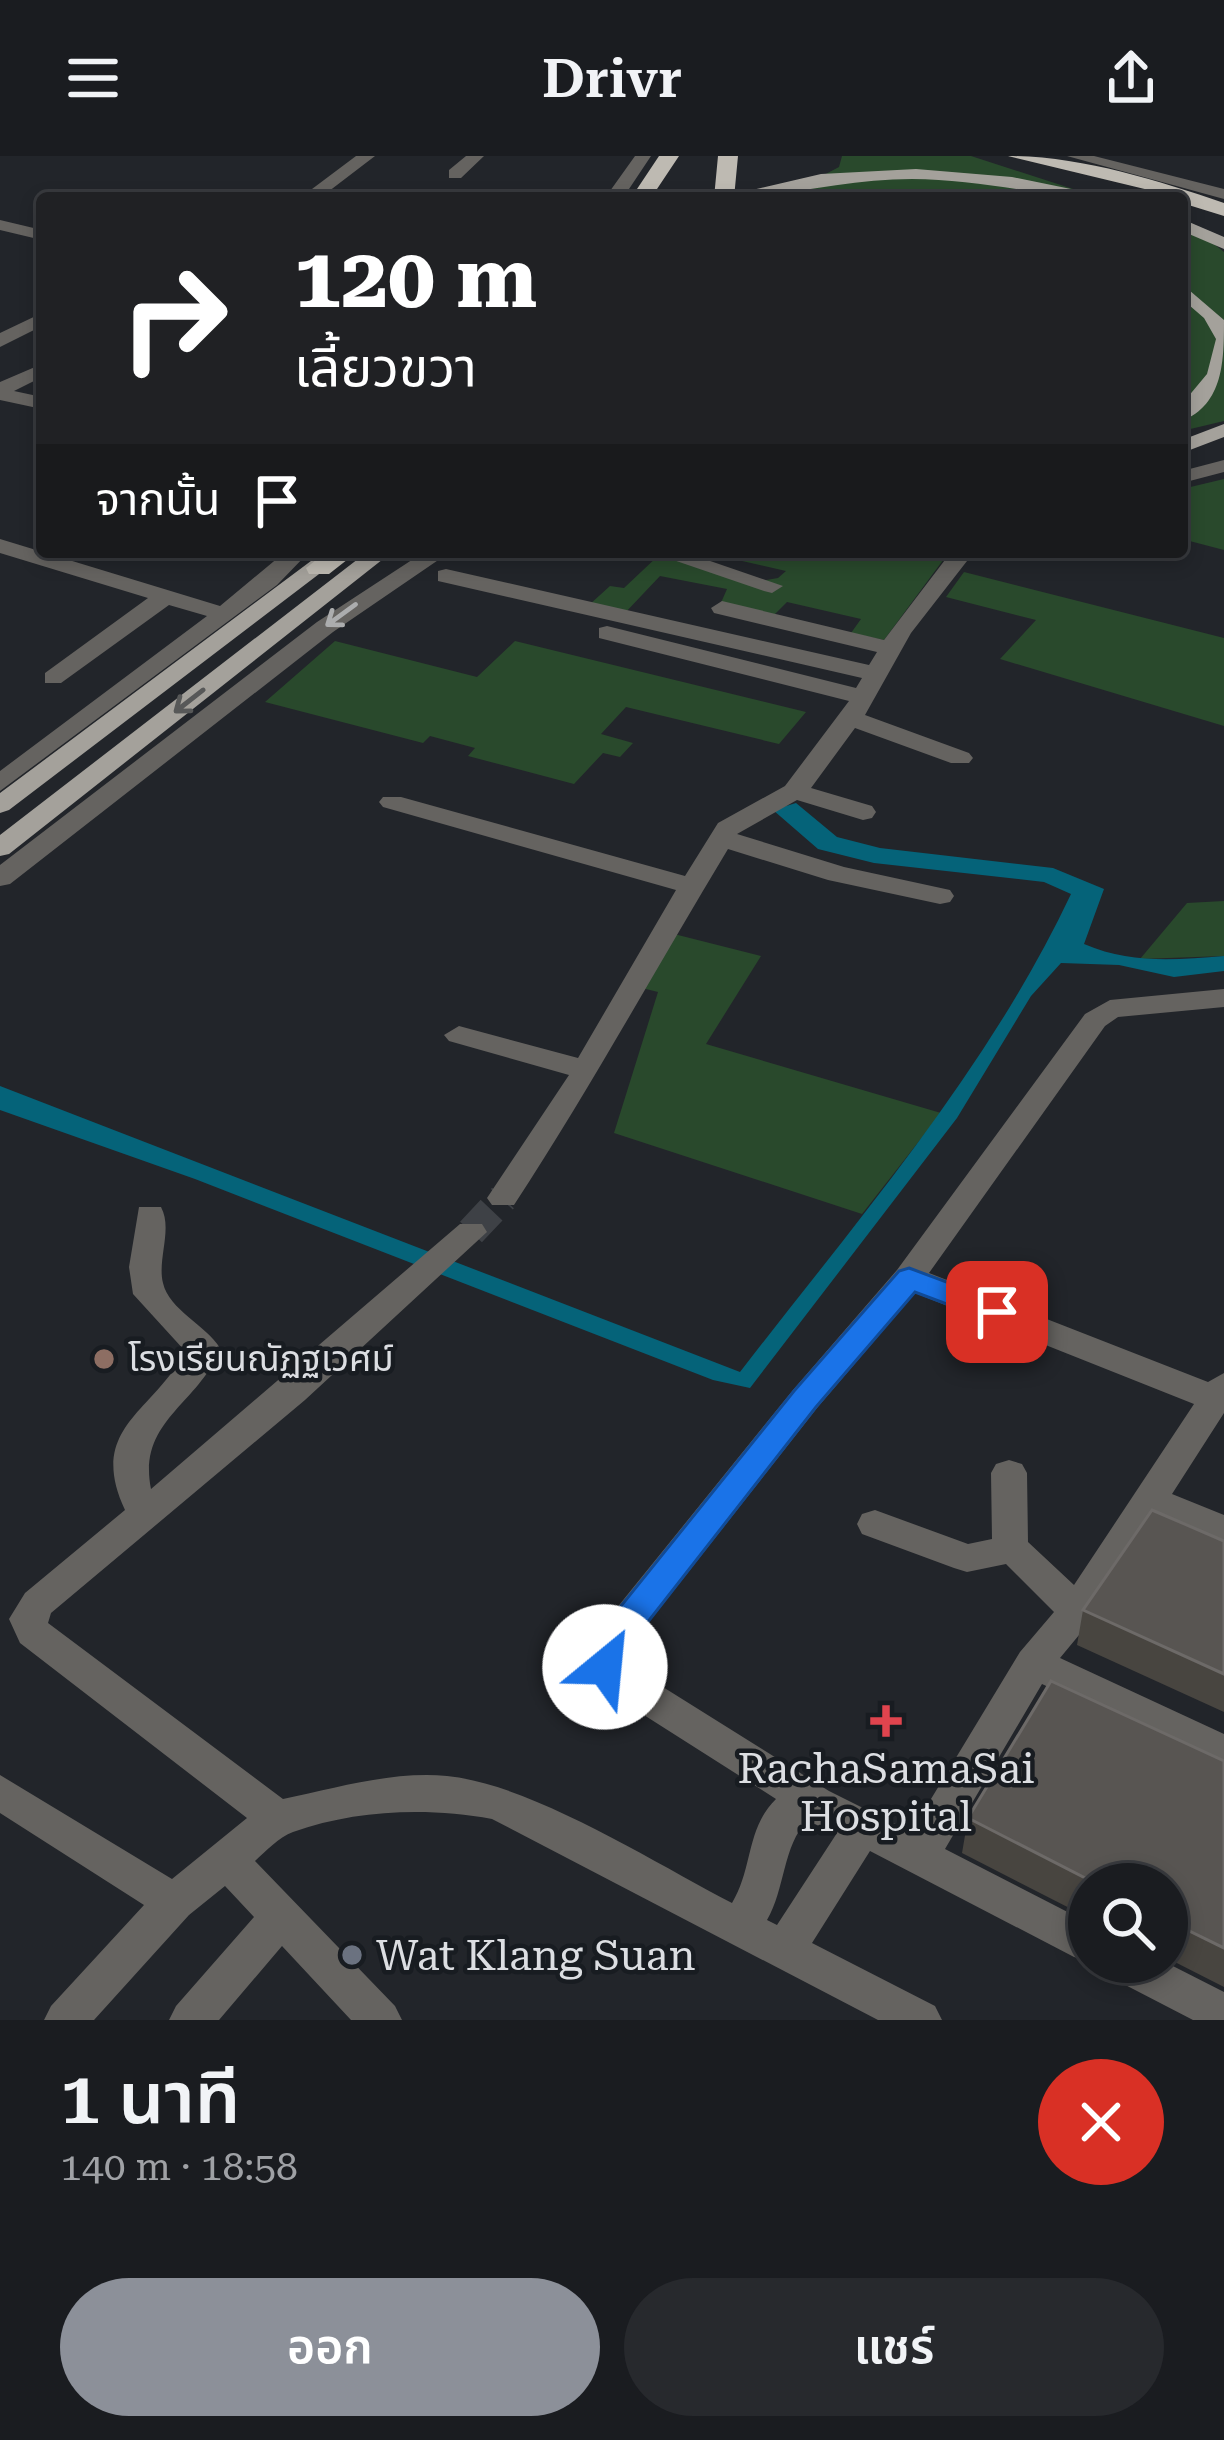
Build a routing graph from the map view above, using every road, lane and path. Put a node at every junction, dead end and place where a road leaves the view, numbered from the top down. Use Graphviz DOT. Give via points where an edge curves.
graph roads {
  1 [pos="367,156"];
  2 [pos="476,156"];
  3 [pos="643,156"];
  4 [pos="669,156"];
  5 [pos="728,156"];
  6 [pos="1018,156"];
  7 [pos="1176,156"];
  8 [pos="1071,161"];
  9 [pos="455,174"];
  10 [pos="1158,176"];
  11 [pos="317,192"];
  12 [pos="618,192"];
  13 [pos="645,192"];
  14 [pos="725,192"];
  15 [pos="755,192"];
  16 [pos="1074,192"];
  17 [pos="1168,192"];
  18 [pos="1224,194"];
  19 [pos="1188,198"];
  20 [pos="1224,210"];
  21 [pos="1,217"];
  22 [pos="36,220"];
  23 [pos="1188,227"];
  24 [pos="36,232"];
  25 [pos="1224,244"];
  26 [pos="1188,294"];
  27 [pos="36,322"];
  28 [pos="1224,339"];
  29 [pos="0,341"];
  30 [pos="36,373"];
  31 [pos="0,392"];
  32 [pos="36,401"];
  33 [pos="1188,410"];
  34 [pos="1224,430"];
  35 [pos="1188,445"];
  36 [pos="1224,466"];
  37 [pos="1188,475"];
  38 [pos="1,548"];
  39 [pos="308,558"];
  40 [pos="309,558"];
  41 [pos="373,558"];
  42 [pos="681,558"];
  43 [pos="959,558"];
  44 [pos="442,564"];
  45 [pos="772,586"];
  46 [pos="166,596"];
  47 [pos="722,608"];
  48 [pos="224,614"];
  49 [pos="588,628"];
  50 [pos="892,649"];
  51 [pos="53,678"];
  52 [pos="864,696"];
  53 [pos="960,758"];
  54 [pos="0,783"];
  55 [pos="794,791"];
  56 [pos="392,802"];
  57 [pos="0,805"];
  58 [pos="863,812"];
  59 [pos="721,838"];
  60 [pos="0,848"];
  61 [pos="0,878"];
  62 [pos="692,886"];
  63 [pos="940,896"];
  64 [pos="1224,998"];
  65 [pos="459,1035"];
  66 [pos="587,1070"];
  67 [pos="503,1198"];
  68 [pos="150,1216"];
  69 [pos="464,1239"];
  70 [pos="909,1278"];
  71 [pos="1220,1392"];
  72 [pos="1009,1473"];
  73 [pos="1150,1500"];
  74 [pos="144,1511"];
  75 [pos="875,1524"];
  76 [pos="1224,1530"];
  77 [pos="1010,1549"];
  78 [pos="1076,1612"];
  79 [pos="1034,1664"];
  80 [pos="1224,1752"];
  81 [pos="0,1792"];
  82 [pos="815,1803"];
  83 [pos="277,1818"];
  84 [pos="863,1827"];
  85 [pos="919,1856"];
  86 [pos="226,1859"];
  87 [pos="174,1902"];
  88 [pos="281,1917"];
  89 [pos="740,1928"];
  90 [pos="1068,1933"];
  91 [pos="784,1951"];
  92 [pos="1164,1983"];
  93 [pos="1224,2014"];
  94 [pos="66,2020"];
  95 [pos="190,2020"];
  96 [pos="380,2020"];
  97 [pos="920,2020"];
  1 -- 11 [label="street"];
  2 -- 9 [label="street"];
  3 -- 12 [label="street"];
  4 -- 13 [label="highway"];
  5 -- 14 [label="highway"];
  6 -- 8 [label="highway"];
  7 -- 10 [label="street"];
  8 -- 10 [label="street"];
  8 -- 17 [label="highway"];
  10 -- 18 [label="street"];
  15 -- 16 [label="main road" via="895,173"];
  19 -- 20 [label="highway"];
  21 -- 22 [label="street"];
  21 -- 24 [label="street"];
  23 -- 25 [label="main road"];
  26 -- 28 [label="main road"];
  27 -- 29 [label="street"];
  28 -- 33 [label="main road" via="1208,392"];
  30 -- 31 [label="street"];
  31 -- 32 [label="street"];
  34 -- 35 [label="main road"];
  36 -- 37 [label="street"];
  38 -- 46 [label="street"];
  39 -- 48 [label="street"];
  40 -- 57 [label="main road"];
  41 -- 60 [label="main road, one-way"];
  42 -- 45 [label="street"];
  43 -- 50 [label="street"];
  44 -- 52 [label="street"];
  44 -- 61 [label="street, one-way" via="343,613"];
  46 -- 48 [label="street"];
  46 -- 51 [label="street"];
  47 -- 50 [label="street"];
  48 -- 54 [label="street"];
  49 -- 52 [label="street"];
  50 -- 52 [label="street"];
  52 -- 53 [label="street"];
  52 -- 55 [label="street"];
  55 -- 58 [label="street"];
  55 -- 59 [label="street"];
  56 -- 62 [label="street"];
  59 -- 62 [label="street"];
  59 -- 63 [label="street"];
  62 -- 66 [label="street"];
  64 -- 70 [label="street" via="1110,1009 1095,1020"];
  65 -- 66 [label="street"];
  66 -- 67 [label="street"];
  68 -- 74 [label="street" via="147,1297 203,1348 130,1446 124,1471"];
  69 -- 74 [label="street"];
  70 -- 71 [label="street"];
  70 -- 82 [label="street" via="604,1652 617,1678"];
  71 -- 73 [label="street"];
  72 -- 77 [label="street"];
  73 -- 76 [label="street"];
  73 -- 78 [label="street"];
  74 -- 83 [label="street" via="38,1603 28,1618 33,1632"];
  75 -- 77 [label="street" via="950,1555"];
  77 -- 78 [label="street"];
  78 -- 79 [label="street"];
  79 -- 80 [label="street"];
  79 -- 85 [label="street"];
  81 -- 87 [label="street"];
  82 -- 84 [label="street"];
  82 -- 89 [label="street" via="797,1805 776,1826 762,1891"];
  83 -- 86 [label="street"];
  83 -- 89 [label="street" via="374,1796 445,1793 499,1803"];
  84 -- 85 [label="street"];
  84 -- 91 [label="street"];
  85 -- 90 [label="street"];
  86 -- 87 [label="street"];
  86 -- 88 [label="street"];
  87 -- 94 [label="street"];
  88 -- 95 [label="street"];
  88 -- 96 [label="street"];
  89 -- 91 [label="street"];
  91 -- 97 [label="street"];
  92 -- 93 [label="street"];
}
